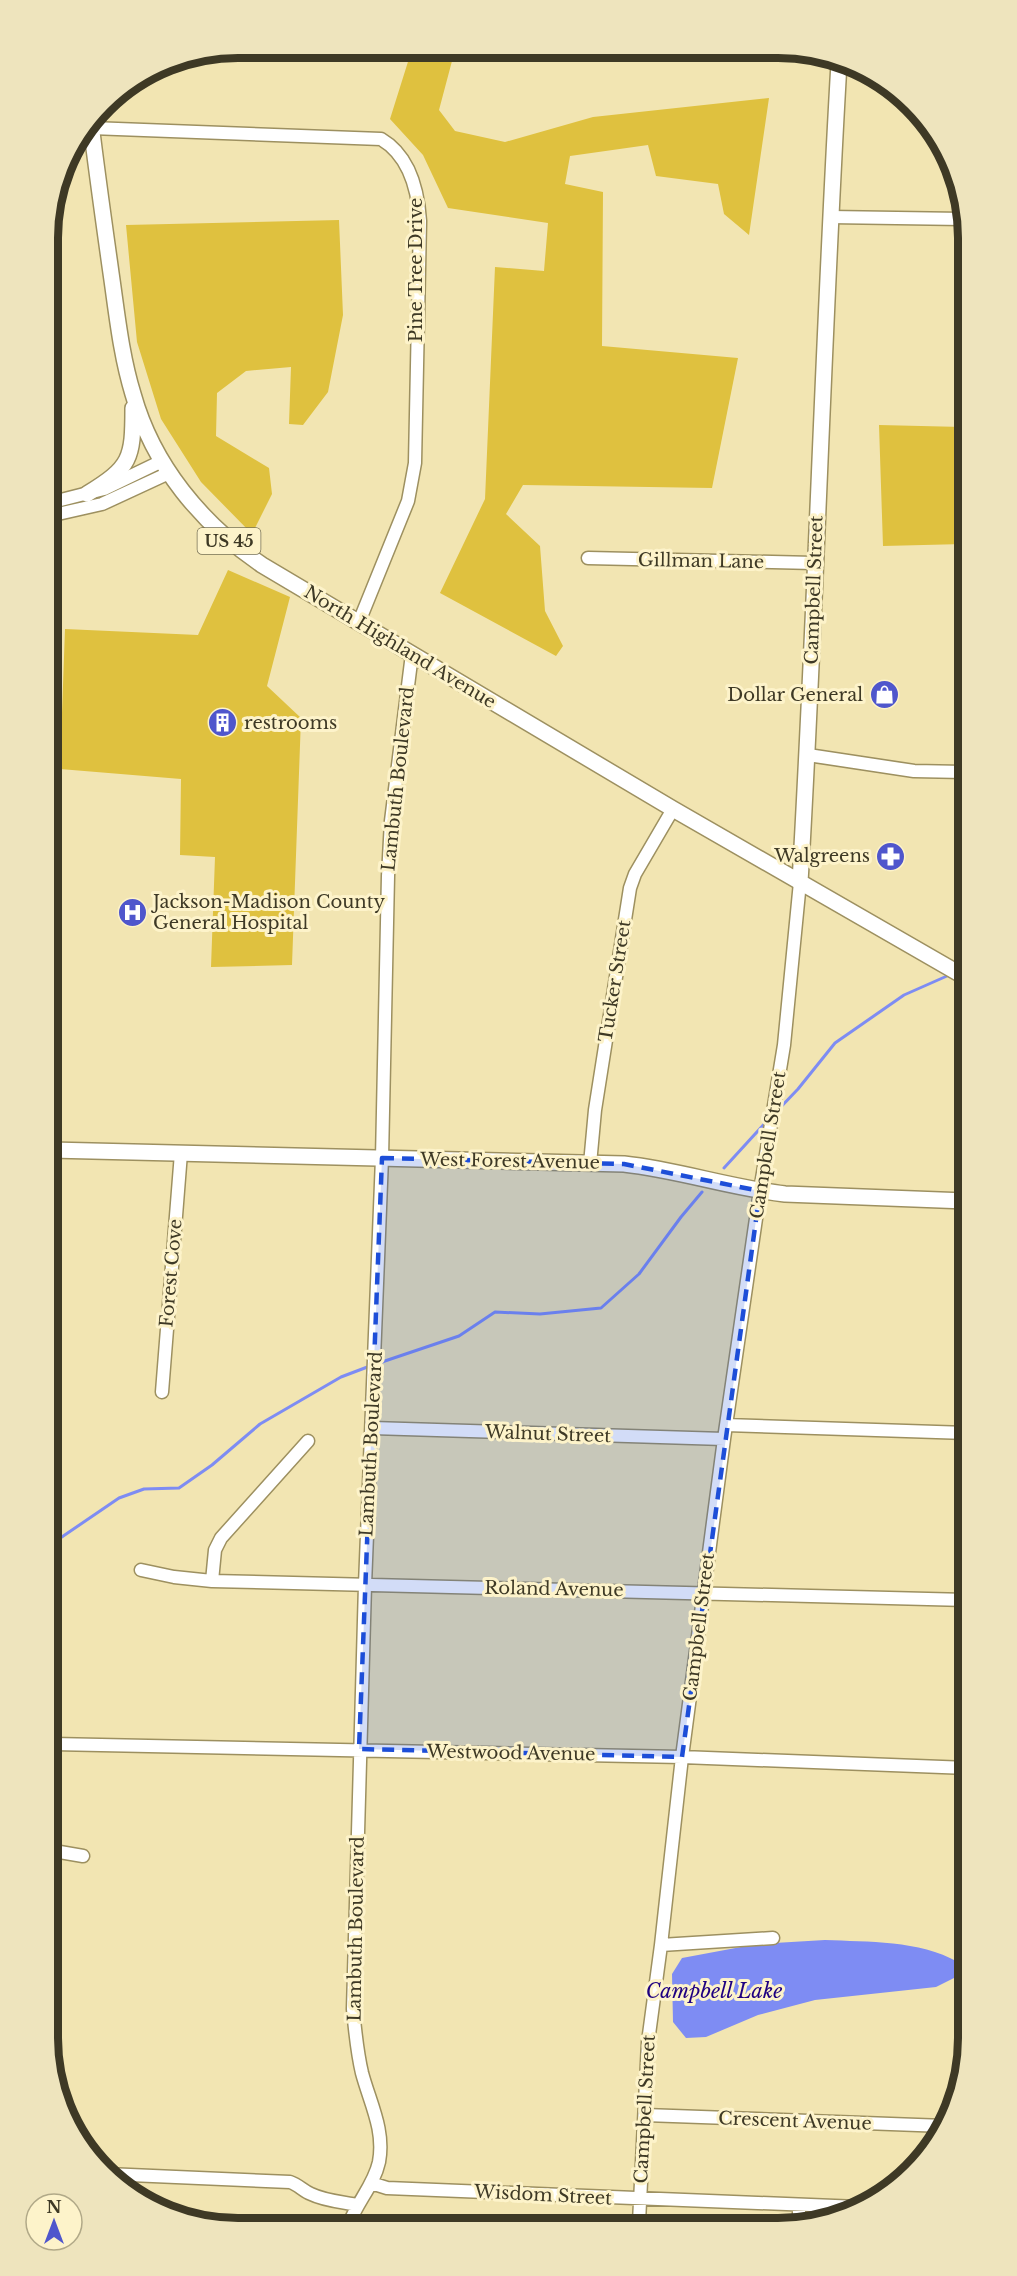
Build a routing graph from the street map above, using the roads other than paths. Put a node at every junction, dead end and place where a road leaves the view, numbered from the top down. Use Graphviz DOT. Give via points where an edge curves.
graph roads {
  1 [pos="839,69"];
  2 [pos="98,126"];
  3 [pos="92,134"];
  4 [pos="830,217"];
  5 [pos="957,219"];
  6 [pos="133,396"];
  7 [pos="166,467"];
  8 [pos="87,494"];
  9 [pos="59,501"];
  10 [pos="59,514"];
  11 [pos="588,558"];
  12 [pos="814,563"];
  13 [pos="359,622"];
  14 [pos="412,654"];
  15 [pos="808,755"];
  16 [pos="958,772"];
  17 [pos="673,809"];
  18 [pos="800,882"];
  19 [pos="958,968"];
  20 [pos="58,1150"];
  21 [pos="181,1153"];
  22 [pos="382,1158"];
  23 [pos="590,1164"];
  24 [pos="760,1191"];
  25 [pos="958,1201"];
  26 [pos="162,1392"];
  27 [pos="726,1425"];
  28 [pos="372,1428"];
  29 [pos="958,1433"];
  30 [pos="724,1439"];
  31 [pos="308,1441"];
  32 [pos="141,1570"];
  33 [pos="212,1581"];
  34 [pos="365,1585"];
  35 [pos="704,1592"];
  36 [pos="958,1600"];
  37 [pos="58,1744"];
  38 [pos="359,1749"];
  39 [pos="682,1757"];
  40 [pos="958,1768"];
  41 [pos="58,1852"];
  42 [pos="83,1856"];
  43 [pos="774,1938"];
  44 [pos="661,1945"];
  45 [pos="645,2115"];
  46 [pos="935,2126"];
  47 [pos="123,2175"];
  48 [pos="372,2183"];
  49 [pos="639,2200"];
  50 [pos="358,2205"];
  51 [pos="799,2205"];
  52 [pos="840,2206"];
  53 [pos="799,2216"];
  54 [pos="352,2218"];
  55 [pos="639,2218"];
  1 -- 4 [label="main road, Campbell Street"];
  2 -- 13 [label="street, Pine Tree Drive" via="381,140 393,146 409,171 420,221 415,464 408,501"];
  3 -- 6 [label="main road, North Highland Avenue / US 45" via="118,331"];
  4 -- 5 [label="street"];
  4 -- 12 [label="main road, Campbell Street"];
  6 -- 7 [label="main road, North Highland Avenue / US 45"];
  6 -- 8 [label="main road" via="131,454 111,479"];
  7 -- 8 [label="street"];
  7 -- 10 [label="street" via="102,504"];
  7 -- 13 [label="main road, North Highland Avenue / US 45" via="203,516 238,549"];
  8 -- 9 [label="street"];
  11 -- 12 [label="street, Gillman Lane"];
  12 -- 15 [label="main road, Campbell Street"];
  13 -- 14 [label="main road, North Highland Avenue / US 45"];
  14 -- 17 [label="main road, North Highland Avenue / US 45"];
  14 -- 22 [label="street, Lambuth Boulevard" via="389,854"];
  15 -- 16 [label="street" via="915,771"];
  15 -- 18 [label="main road, Campbell Street"];
  17 -- 18 [label="main road, North Highland Avenue / US 45"];
  17 -- 23 [label="street, Tucker Street" via="630,888"];
  18 -- 19 [label="main road, North Highland Avenue / US 45"];
  18 -- 24 [label="street, Campbell Street" via="785,1036"];
  20 -- 21 [label="main road, West Forest Avenue"];
  21 -- 22 [label="main road, West Forest Avenue"];
  21 -- 26 [label="street, Forest Cove"];
  22 -- 23 [label="main road, West Forest Avenue"];
  22 -- 28 [label="street, Lambuth Boulevard"];
  23 -- 24 [label="main road, West Forest Avenue" via="652,1167"];
  24 -- 25 [label="main road, West Forest Avenue"];
  24 -- 27 [label="street, Campbell Street"];
  27 -- 29 [label="street"];
  27 -- 30 [label="street, Campbell Street"];
  28 -- 30 [label="street, Walnut Street"];
  28 -- 34 [label="street, Lambuth Boulevard"];
  30 -- 35 [label="street, Campbell Street"];
  31 -- 33 [label="street" via="221,1538 214,1550"];
  32 -- 33 [label="street, Roland Avenue"];
  33 -- 34 [label="street, Roland Avenue"];
  34 -- 35 [label="street, Roland Avenue"];
  34 -- 38 [label="street, Lambuth Boulevard"];
  35 -- 36 [label="street, Roland Avenue"];
  35 -- 39 [label="street, Campbell Street"];
  37 -- 38 [label="street, Westwood Avenue"];
  38 -- 39 [label="street, Westwood Avenue"];
  38 -- 48 [label="street, Lambuth Boulevard" via="353,2009 363,2074 377,2116 379,2161"];
  39 -- 40 [label="street, Westwood Avenue"];
  39 -- 44 [label="street, Campbell Street"];
  41 -- 42 [label="street"];
  43 -- 44 [label="street"];
  44 -- 45 [label="street, Campbell Street" via="648,2042"];
  45 -- 46 [label="street, Crescent Avenue"];
  45 -- 49 [label="street, Campbell Street"];
  47 -- 50 [label="street" via="290,2182 322,2199"];
  48 -- 49 [label="street, Wisdom Street" via="387,2188"];
  48 -- 50 [label="street, Lambuth Boulevard"];
  49 -- 51 [label="street, Wisdom Street"];
  49 -- 55 [label="street, Campbell Street"];
  50 -- 54 [label="street, Lambuth Boulevard"];
  51 -- 52 [label="street, Wisdom Street"];
  51 -- 53 [label="street"];
}
